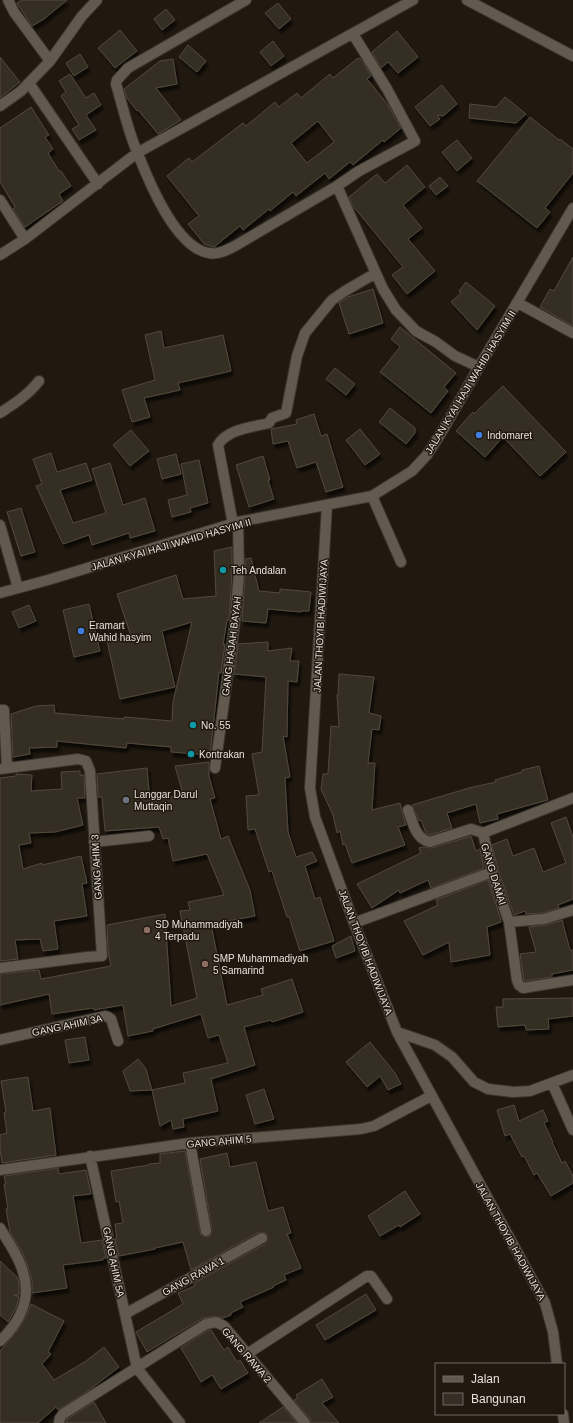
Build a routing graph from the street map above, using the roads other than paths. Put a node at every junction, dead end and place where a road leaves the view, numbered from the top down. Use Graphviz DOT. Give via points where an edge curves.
graph roads {
  1 [pos="8,0"];
  2 [pos="97,0"];
  3 [pos="246,0"];
  4 [pos="413,0"];
  5 [pos="467,0"];
  6 [pos="353,34"];
  7 [pos="573,56"];
  8 [pos="50,61"];
  9 [pos="29,83"];
  10 [pos="0,106"];
  11 [pos="137,153"];
  12 [pos="98,184"];
  13 [pos="337,186"];
  14 [pos="0,200"];
  15 [pos="573,208"];
  16 [pos="25,239"];
  17 [pos="0,255"];
  18 [pos="376,273"];
  19 [pos="518,303"];
  20 [pos="573,333"];
  21 [pos="479,367"];
  22 [pos="39,381"];
  23 [pos="0,413"];
  24 [pos="372,496"];
  25 [pos="327,505"];
  26 [pos="235,523"];
  27 [pos="0,525"];
  28 [pos="401,562"];
  29 [pos="18,588"];
  30 [pos="0,593"];
  31 [pos="0,710"];
  32 [pos="4,768"];
  33 [pos="215,768"];
  34 [pos="573,798"];
  35 [pos="408,810"];
  36 [pos="483,833"];
  37 [pos="149,836"];
  38 [pos="94,842"];
  39 [pos="492,872"];
  40 [pos="573,910"];
  41 [pos="510,922"];
  42 [pos="354,923"];
  43 [pos="0,968"];
  44 [pos="573,980"];
  45 [pos="397,1032"];
  46 [pos="0,1040"];
  47 [pos="118,1040"];
  48 [pos="573,1075"];
  49 [pos="552,1084"];
  50 [pos="431,1096"];
  51 [pos="573,1130"];
  52 [pos="190,1143"];
  53 [pos="90,1156"];
  54 [pos="0,1170"];
  55 [pos="0,1228"];
  56 [pos="206,1231"];
  57 [pos="262,1238"];
  58 [pos="387,1299"];
  59 [pos="125,1314"];
  60 [pos="0,1341"];
  61 [pos="247,1354"];
  62 [pos="557,1363"];
  63 [pos="137,1368"];
  64 [pos="59,1423"];
  65 [pos="180,1423"];
  66 [pos="306,1423"];
  1 -- 8 [label="street"];
  2 -- 8 [label="street" via="82,16"];
  3 -- 11 [label="street" via="128,68 117,80 116,84"];
  4 -- 6 [label="street"];
  5 -- 7 [label="street"];
  6 -- 11 [label="street"];
  6 -- 13 [label="street" via="415,141"];
  8 -- 9 [label="street"];
  9 -- 10 [label="street"];
  9 -- 12 [label="street"];
  11 -- 12 [label="street"];
  11 -- 13 [label="street" via="175,228 197,249 209,253 222,252 235,246"];
  12 -- 16 [label="street"];
  13 -- 18 [label="street"];
  14 -- 16 [label="street"];
  15 -- 19 [label="street, JALAN KYAI HAJI WAHID HASYIM II"];
  16 -- 17 [label="street"];
  18 -- 21 [label="street" via="396,310 416,331 454,356"];
  18 -- 26 [label="street, GANG HAJAH BAYAH" via="332,300 306,333 297,356 286,413 272,418 269,423 230,433 220,441 218,445"];
  19 -- 20 [label="street"];
  19 -- 21 [label="street, JALAN KYAI HAJI WAHID HASYIM II"];
  21 -- 24 [label="street, JALAN KYAI HAJI WAHID HASYIM II" via="427,454 412,471"];
  22 -- 23 [label="street" via="15,404"];
  24 -- 25 [label="street, JALAN KYAI HAJI WAHID HASYIM II"];
  24 -- 28 [label="street"];
  25 -- 26 [label="street, JALAN KYAI HAJI WAHID HASYIM II"];
  25 -- 42 [label="street, JALAN THOYIB HADIWIJAYA" via="310,788 316,817"];
  26 -- 29 [label="street, JALAN KYAI HAJI WAHID HASYIM II"];
  26 -- 33 [label="street, GANG HAJAH BAYAH" via="239,572 235,621"];
  27 -- 29 [label="street"];
  29 -- 30 [label="street, JALAN KYAI HAJI WAHID HASYIM II"];
  31 -- 32 [label="street" via="4,710"];
  32 -- 38 [label="street, GANG AHIM 3" via="78,759 86,761 90,771"];
  34 -- 36 [label="street, GANG DAMAI"];
  35 -- 36 [label="street" via="417,834 425,841 430,842 471,829"];
  36 -- 39 [label="street, GANG DAMAI"];
  37 -- 38 [label="street"];
  38 -- 43 [label="street, GANG AHIM 3" via="102,956"];
  39 -- 41 [label="street, GANG DAMAI"];
  39 -- 42 [label="street"];
  40 -- 41 [label="street" via="544,919"];
  41 -- 44 [label="street, GANG DAMAI" via="519,985 523,988"];
  42 -- 45 [label="street, JALAN THOYIB HADIWIJAYA"];
  45 -- 49 [label="street" via="435,1046 452,1057 474,1082 488,1089 530,1091"];
  45 -- 50 [label="street, JALAN THOYIB HADIWIJAYA"];
  46 -- 47 [label="street, GANG AHIM 3A" via="104,1016 111,1019"];
  48 -- 49 [label="street"];
  49 -- 51 [label="street"];
  50 -- 52 [label="street, GANG AHIM 5" via="374,1126 361,1129"];
  50 -- 62 [label="street, JALAN THOYIB HADIWIJAYA" via="540,1292 550,1316"];
  52 -- 53 [label="street, GANG AHIM 5"];
  52 -- 56 [label="street"];
  53 -- 54 [label="street, GANG AHIM 5"];
  53 -- 59 [label="street, GANG AHIM 5A"];
  55 -- 60 [label="street" via="24,1273 26,1293 22,1313 10,1332"];
  57 -- 59 [label="street, GANG RAWA 1"];
  58 -- 61 [label="street" via="371,1276 367,1276"];
  59 -- 63 [label="street, GANG AHIM 5A"];
  61 -- 63 [label="street, GANG RAWA 2" via="224,1326 211,1322"];
  61 -- 66 [label="street, GANG RAWA 2"];
  63 -- 64 [label="street, GANG RAWA 2" via="63,1414"];
  63 -- 65 [label="street"];
}
